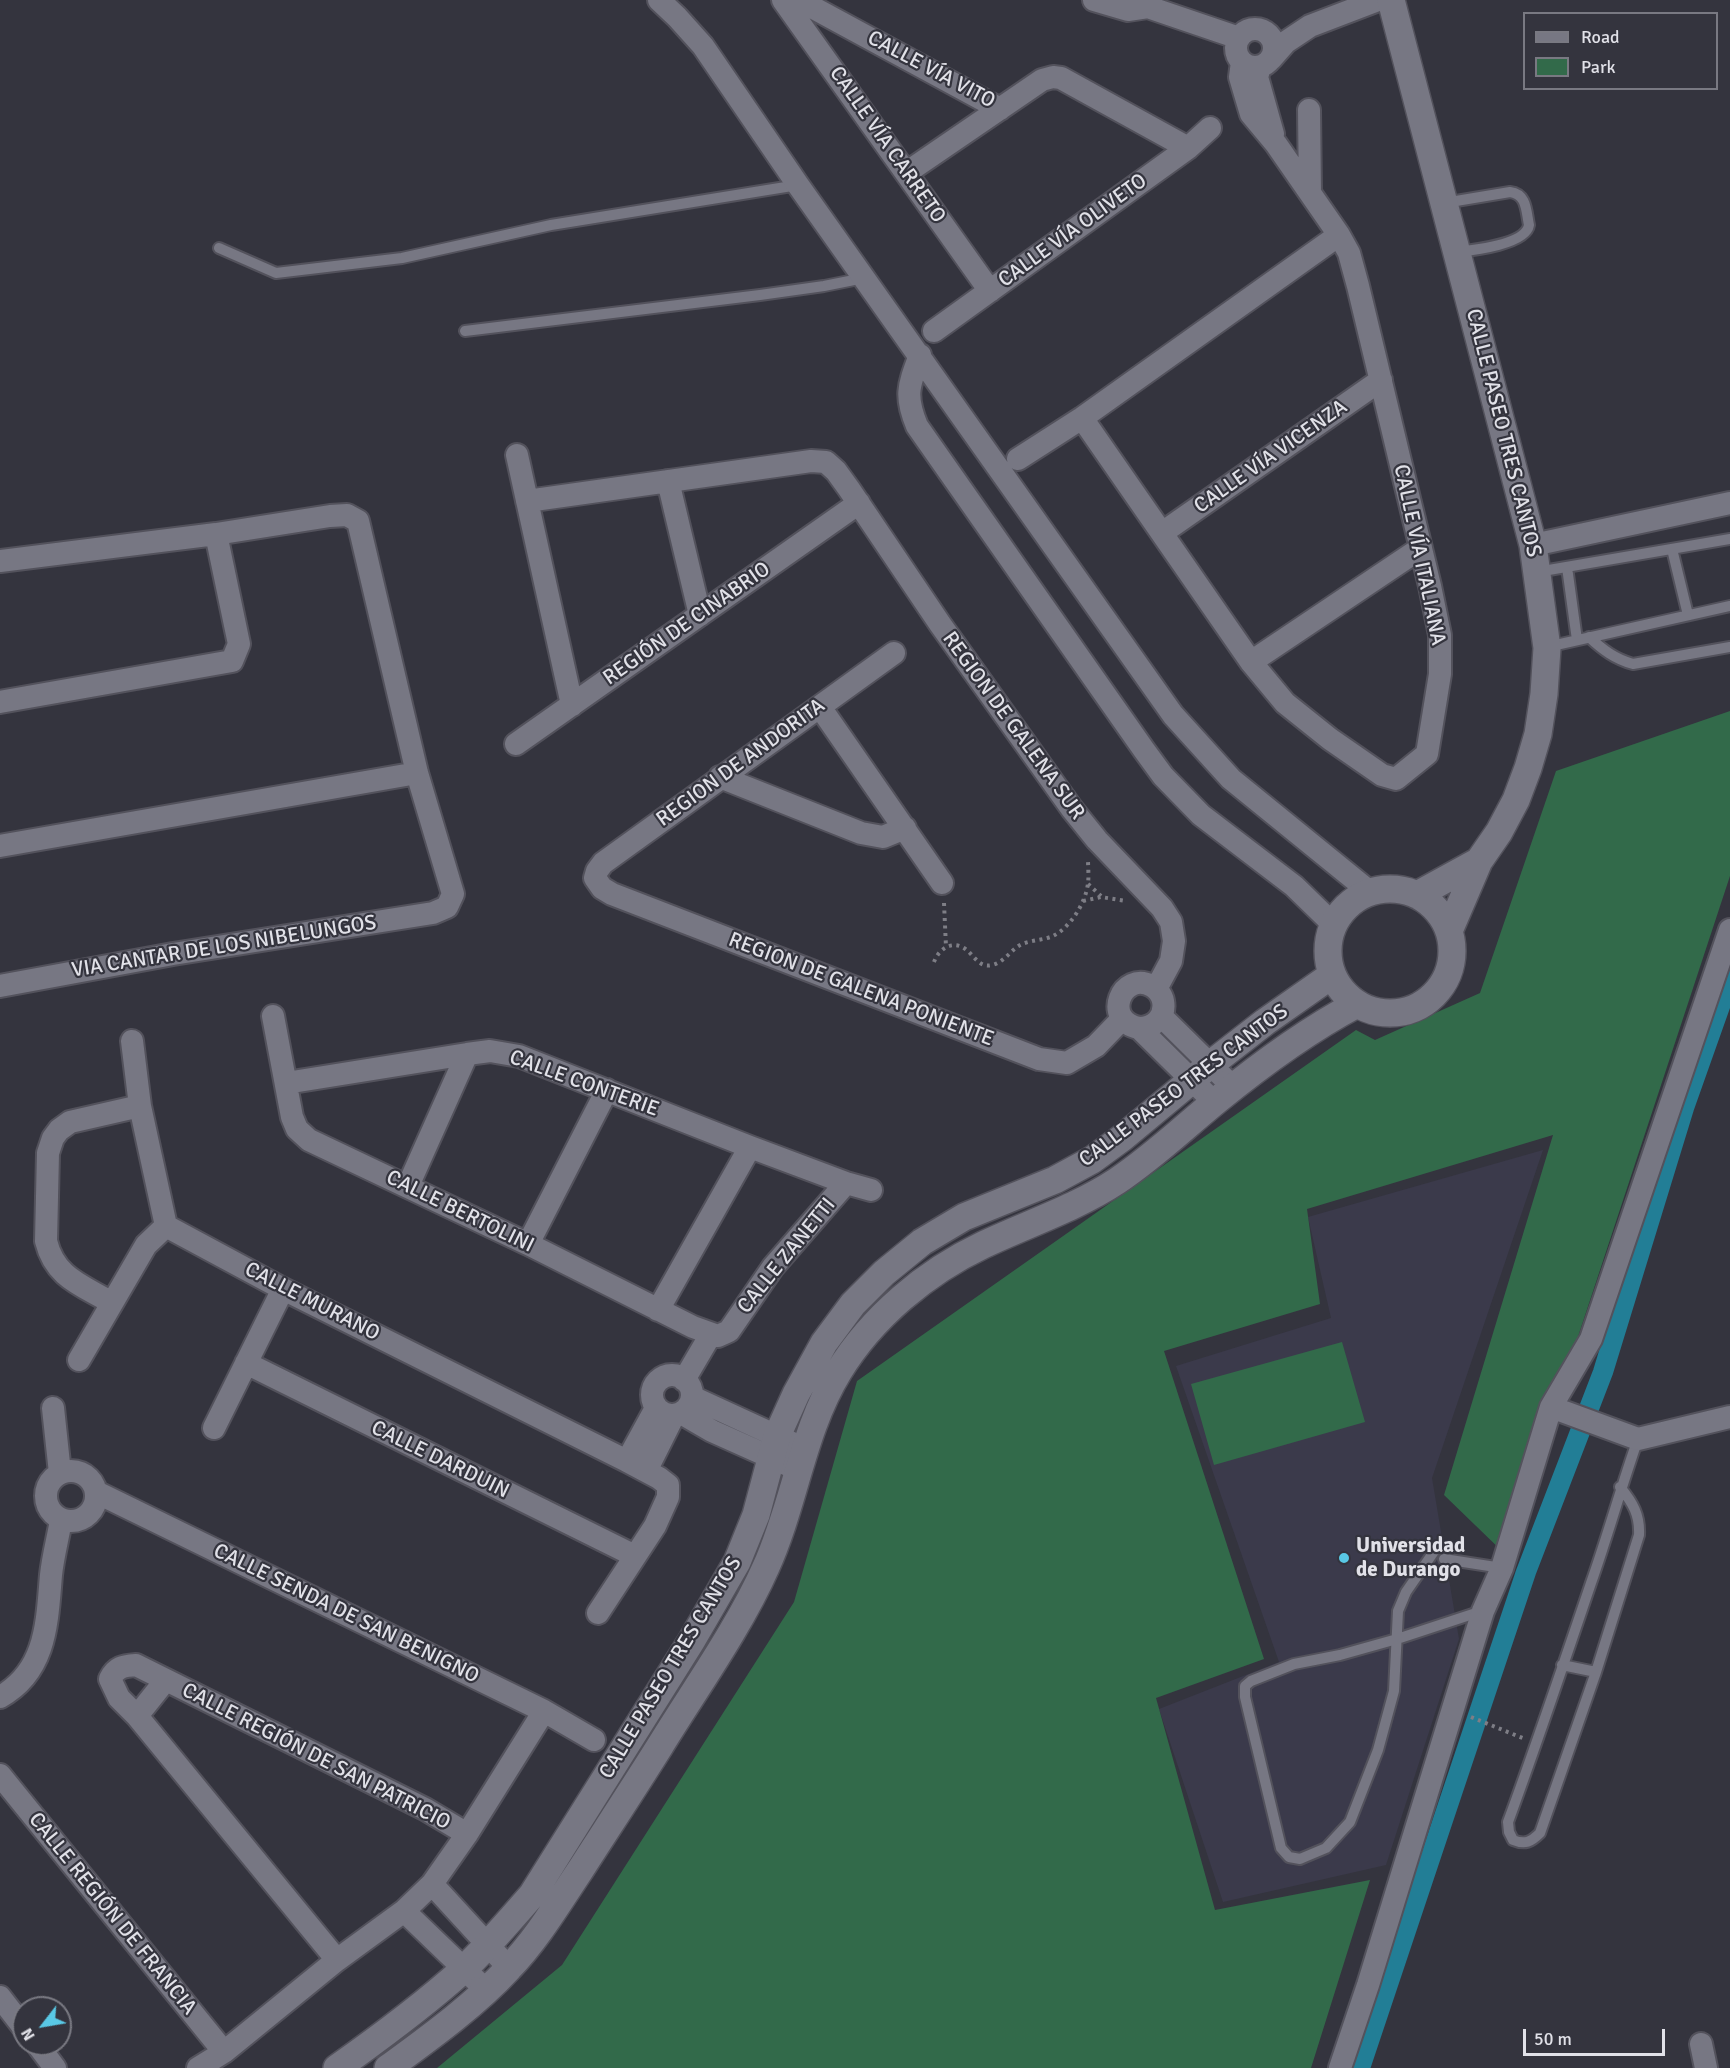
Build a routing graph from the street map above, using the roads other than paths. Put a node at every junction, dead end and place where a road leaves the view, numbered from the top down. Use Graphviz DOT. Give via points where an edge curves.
graph roads {
  1 [pos="659,0"];
  2 [pos="783,0"];
  3 [pos="799,0"];
  4 [pos="1094,0"];
  5 [pos="1378,0"];
  6 [pos="1391,0"];
  7 [pos="1145,3"];
  8 [pos="1310,26"];
  9 [pos="1250,34"];
  10 [pos="1258,62"];
  11 [pos="1000,109"];
  12 [pos="1309,110"];
  13 [pos="1210,128"];
  14 [pos="1188,148"];
  15 [pos="906,173"];
  16 [pos="798,185"];
  17 [pos="1310,193"];
  18 [pos="1444,203"];
  19 [pos="1339,235"];
  20 [pos="219,248"];
  21 [pos="1457,252"];
  22 [pos="865,278"];
  23 [pos="990,291"];
  24 [pos="465,331"];
  25 [pos="934,331"];
  26 [pos="920,355"];
  27 [pos="1381,380"];
  28 [pos="1082,418"];
  29 [pos="517,455"];
  30 [pos="1018,459"];
  31 [pos="668,481"];
  32 [pos="527,501"];
  33 [pos="859,503"];
  34 [pos="1730,503"];
  35 [pos="216,534"];
  36 [pos="1162,534"];
  37 [pos="1730,539"];
  38 [pos="1533,545"];
  39 [pos="1421,548"];
  40 [pos="1672,549"];
  41 [pos="0,561"];
  42 [pos="1567,567"];
  43 [pos="1537,572"];
  44 [pos="1730,606"];
  45 [pos="700,615"];
  46 [pos="1688,615"];
  47 [pos="1589,638"];
  48 [pos="1577,640"];
  49 [pos="1730,647"];
  50 [pos="1547,648"];
  51 [pos="894,653"];
  52 [pos="1251,662"];
  53 [pos="0,702"];
  54 [pos="572,705"];
  55 [pos="820,707"];
  56 [pos="516,744"];
  57 [pos="417,773"];
  58 [pos="720,777"];
  59 [pos="905,828"];
  60 [pos="0,846"];
  61 [pos="1479,861"];
  62 [pos="595,878"];
  63 [pos="942,883"];
  64 [pos="1370,892"];
  65 [pos="1417,895"];
  66 [pos="1333,924"];
  67 [pos="1730,930"];
  68 [pos="1449,931"];
  69 [pos="1332,975"];
  70 [pos="0,986"];
  71 [pos="1156,989"];
  72 [pos="1357,1004"];
  73 [pos="273,1016"];
  74 [pos="1161,1016"];
  75 [pos="1130,1024"];
  76 [pos="132,1041"];
  77 [pos="467,1054"];
  78 [pos="1202,1072"];
  79 [pos="286,1083"];
  80 [pos="607,1090"];
  81 [pos="1223,1095"];
  82 [pos="140,1106"];
  83 [pos="750,1147"];
  84 [pos="846,1183"];
  85 [pos="408,1186"];
  86 [pos="871,1190"];
  87 [pos="166,1226"];
  88 [pos="528,1244"];
  89 [pos="283,1289"];
  90 [pos="112,1303"];
  91 [pos="658,1310"];
  92 [pos="711,1331"];
  93 [pos="80,1360"];
  94 [pos="246,1363"];
  95 [pos="677,1398"];
  96 [pos="1551,1407"];
  97 [pos="52,1408"];
  98 [pos="1730,1417"];
  99 [pos="214,1428"];
  100 [pos="1631,1436"];
  101 [pos="774,1447"];
  102 [pos="802,1459"];
  103 [pos="637,1466"];
  104 [pos="60,1473"];
  105 [pos="1620,1487"];
  106 [pos="96,1492"];
  107 [pos="61,1520"];
  108 [pos="1433,1553"];
  109 [pos="635,1556"];
  110 [pos="1444,1559"];
  111 [pos="1502,1568"];
  112 [pos="1483,1611"];
  113 [pos="598,1613"];
  114 [pos="1397,1639"];
  115 [pos="1562,1665"];
  116 [pos="1596,1672"];
  117 [pos="165,1681"];
  118 [pos="0,1697"];
  119 [pos="544,1712"];
  120 [pos="137,1716"];
  121 [pos="594,1740"];
  122 [pos="0,1775"];
  123 [pos="467,1834"];
  124 [pos="432,1884"];
  125 [pos="404,1911"];
  126 [pos="488,1945"];
  127 [pos="337,1960"];
  128 [pos="465,1968"];
  129 [pos="509,1968"];
  130 [pos="486,1990"];
  131 [pos="0,1997"];
  132 [pos="12,2012"];
  133 [pos="1701,2044"];
  134 [pos="224,2052"];
  135 [pos="198,2068"];
  136 [pos="337,2068"];
  137 [pos="388,2068"];
  138 [pos="1340,2068"];
  139 [pos="1706,2068"];
  1 -- 16 [label="street" via="703,46"];
  2 -- 15 [label="street, CALLE VÍA CARRETO"];
  3 -- 11 [label="street, CALLE VÍA VITO"];
  4 -- 7 [label="street" via="1128,10"];
  5 -- 8 [label="street"];
  6 -- 18 [label="street, CALLE PASEO TRES CANTOS"];
  7 -- 9 [label="street"];
  8 -- 9 [label="street"];
  8 -- 10 [label="street"];
  9 -- 10 [label="street" via="1236,50"];
  9 -- 10 [label="street" via="1266,32 1273,42 1274,48"];
  10 -- 17 [label="street, CALLE VÍA ITALIANA" via="1240,77 1251,114"];
  11 -- 14 [label="street, CALLE VÍA VITO" via="1042,80 1061,78"];
  11 -- 15 [label="street"];
  12 -- 17 [label="street"];
  13 -- 14 [label="street, CALLE VÍA OLIVETO"];
  14 -- 23 [label="street, CALLE VÍA OLIVETO"];
  15 -- 23 [label="street, CALLE VÍA CARRETO"];
  16 -- 20 [label="lane" via="551,225 402,258 276,273"];
  16 -- 22 [label="street"];
  17 -- 19 [label="street, CALLE VÍA ITALIANA"];
  18 -- 21 [label="street, CALLE PASEO TRES CANTOS"];
  18 -- 21 [label="lane" via="1510,192 1524,200 1529,229 1523,236"];
  19 -- 27 [label="street, CALLE VÍA ITALIANA" via="1349,253"];
  19 -- 28 [label="street"];
  21 -- 38 [label="street, CALLE PASEO TRES CANTOS"];
  22 -- 24 [label="lane" via="760,295"];
  22 -- 26 [label="street"];
  23 -- 25 [label="street, CALLE VÍA OLIVETO"];
  26 -- 64 [label="street" via="1173,715 1231,779"];
  26 -- 66 [label="street" via="908,398 917,426 1144,750 1201,815 1294,886"];
  27 -- 36 [label="street, CALLE VÍA VICENZA"];
  27 -- 39 [label="street, CALLE VÍA ITALIANA"];
  28 -- 30 [label="street"];
  28 -- 36 [label="street, CALLE VÍA ITALIANA"];
  29 -- 32 [label="street"];
  31 -- 32 [label="street"];
  31 -- 33 [label="street, REGION DE GALENA SUR" via="811,460 826,462"];
  31 -- 45 [label="street"];
  32 -- 54 [label="street"];
  33 -- 45 [label="street, REGIÓN DE CINABRIO"];
  33 -- 71 [label="street, REGION DE GALENA SUR" via="1072,809 1172,922 1171,961"];
  34 -- 38 [label="street"];
  35 -- 41 [label="street"];
  35 -- 53 [label="street" via="240,644 232,661"];
  35 -- 57 [label="street" via="330,516 347,515 358,521"];
  36 -- 52 [label="street, CALLE VÍA ITALIANA"];
  37 -- 40 [label="lane"];
  38 -- 43 [label="street, CALLE PASEO TRES CANTOS"];
  39 -- 52 [label="street"];
  39 -- 52 [label="street, CALLE VÍA ITALIANA" via="1440,635 1440,674 1427,754 1396,779 1382,775 1285,703"];
  40 -- 42 [label="lane"];
  40 -- 46 [label="lane"];
  42 -- 43 [label="lane"];
  42 -- 48 [label="lane"];
  43 -- 50 [label="street, CALLE PASEO TRES CANTOS"];
  44 -- 46 [label="lane"];
  45 -- 54 [label="street, REGIÓN DE CINABRIO"];
  46 -- 47 [label="lane"];
  47 -- 48 [label="lane"];
  47 -- 49 [label="lane" via="1604,651 1633,664"];
  48 -- 50 [label="lane"];
  50 -- 61 [label="street, CALLE PASEO TRES CANTOS" via="1538,734 1528,768 1516,800"];
  51 -- 55 [label="street, REGION DE ANDORITA"];
  54 -- 56 [label="street, REGIÓN DE CINABRIO"];
  55 -- 58 [label="street, REGION DE ANDORITA"];
  55 -- 59 [label="street"];
  57 -- 60 [label="street"];
  57 -- 70 [label="street, VIA CANTAR DE LOS NIBELUNGOS" via="453,894 447,907 433,913"];
  58 -- 59 [label="street" via="861,833 883,837"];
  58 -- 62 [label="street, REGION DE ANDORITA" via="603,863"];
  59 -- 63 [label="street"];
  61 -- 65 [label="street, CALLE PASEO TRES CANTOS"];
  61 -- 68 [label="street, CALLE PASEO TRES CANTOS"];
  62 -- 75 [label="street, REGION DE GALENA PONIENTE" via="612,894 1040,1059 1067,1063"];
  64 -- 65 [label="street" via="1385,888"];
  64 -- 66 [label="street" via="1345,907"];
  65 -- 68 [label="street" via="1441,915"];
  66 -- 69 [label="street" via="1328,954"];
  67 -- 96 [label="street" via="1591,1340"];
  68 -- 72 [label="street" via="1452,960 1441,988 1431,999 1411,1010 1389,1014"];
  69 -- 72 [label="street"];
  69 -- 78 [label="street, CALLE PASEO TRES CANTOS"];
  71 -- 74 [label="street" via="1163,1002"];
  71 -- 75 [label="street" via="1136,984 1123,991 1118,1005"];
  72 -- 81 [label="street, CALLE PASEO TRES CANTOS" via="1288,1044"];
  73 -- 79 [label="street, CALLE BERTOLINI"];
  74 -- 75 [label="street" via="1152,1026"];
  74 -- 78 [label="street"];
  75 -- 78 [label="street"];
  76 -- 82 [label="street"];
  77 -- 79 [label="street, CALLE CONTERIE"];
  77 -- 80 [label="street, CALLE CONTERIE" via="490,1051 519,1056"];
  77 -- 85 [label="street"];
  78 -- 81 [label="street"];
  78 -- 101 [label="street, CALLE PASEO TRES CANTOS" via="1092,1160 1055,1180 964,1217 922,1242 884,1273 853,1304 824,1342"];
  79 -- 85 [label="street, CALLE BERTOLINI" via="294,1123 309,1140"];
  80 -- 83 [label="street, CALLE CONTERIE"];
  80 -- 88 [label="street"];
  81 -- 102 [label="street, CALLE PASEO TRES CANTOS" via="1115,1182 935,1270 866,1335 839,1371"];
  82 -- 87 [label="street"];
  82 -- 90 [label="street" via="70,1122 53,1138 48,1153 46,1241 55,1266"];
  83 -- 84 [label="street, CALLE CONTERIE"];
  83 -- 91 [label="street"];
  84 -- 86 [label="street, CALLE CONTERIE"];
  84 -- 92 [label="street, CALLE ZANETTI"];
  85 -- 88 [label="street, CALLE BERTOLINI"];
  87 -- 89 [label="street, CALLE MURANO"];
  87 -- 90 [label="street" via="146,1245"];
  88 -- 91 [label="street, CALLE BERTOLINI"];
  89 -- 94 [label="street"];
  89 -- 103 [label="street, CALLE MURANO"];
  90 -- 93 [label="street"];
  91 -- 92 [label="street, CALLE BERTOLINI"];
  92 -- 95 [label="street"];
  94 -- 99 [label="street"];
  94 -- 109 [label="street, CALLE DARDUIN"];
  95 -- 101 [label="street"];
  95 -- 103 [label="street"];
  96 -- 100 [label="street"];
  96 -- 111 [label="street"];
  97 -- 104 [label="street"];
  98 -- 100 [label="street"];
  100 -- 105 [label="lane"];
  101 -- 102 [label="street"];
  101 -- 126 [label="street, CALLE PASEO TRES CANTOS" via="756,1515 738,1562 538,1885"];
  102 -- 129 [label="street, CALLE PASEO TRES CANTOS" via="766,1567 741,1615 577,1874"];
  103 -- 109 [label="street, CALLE MURANO" via="668,1485 668,1497"];
  104 -- 106 [label="street" via="82,1474"];
  104 -- 107 [label="street" via="51,1480 46,1503"];
  105 -- 115 [label="lane"];
  105 -- 116 [label="lane" via="1637,1511 1639,1535"];
  106 -- 107 [label="street" via="91,1512 82,1519"];
  106 -- 119 [label="street, CALLE SENDA DE SAN BENIGNO"];
  107 -- 118 [label="street" via="43,1644 29,1672"];
  108 -- 114 [label="lane" via="1401,1602"];
  109 -- 113 [label="street"];
  110 -- 111 [label="lane"];
  111 -- 112 [label="street"];
  112 -- 114 [label="lane"];
  112 -- 138 [label="street"];
  114 -- 114 [label="lane" via="1394,1691 1378,1750 1350,1822 1326,1848 1300,1859 1289,1857 1281,1848 1245,1686 1294,1664"];
  115 -- 116 [label="lane"];
  115 -- 116 [label="lane" via="1508,1822 1513,1840 1523,1844 1540,1833"];
  117 -- 120 [label="street, CALLE REGIÓN DE SAN PATRICIO"];
  117 -- 120 [label="street, CALLE REGIÓN DE SAN PATRICIO" via="136,1665 114,1671 110,1679 113,1688"];
  117 -- 123 [label="street, CALLE REGIÓN DE SAN PATRICIO" via="425,1809"];
  119 -- 121 [label="street, CALLE SENDA DE SAN BENIGNO"];
  119 -- 123 [label="street"];
  120 -- 127 [label="street, CALLE REGIÓN DE SAN PATRICIO"];
  122 -- 134 [label="street, CALLE REGIÓN DE FRANCIA"];
  123 -- 124 [label="street"];
  124 -- 125 [label="street"];
  124 -- 126 [label="street"];
  125 -- 127 [label="street"];
  125 -- 128 [label="street"];
  126 -- 128 [label="street, CALLE PASEO TRES CANTOS"];
  126 -- 129 [label="street"];
  127 -- 134 [label="street"];
  128 -- 130 [label="street"];
  128 -- 136 [label="street, CALLE PASEO TRES CANTOS"];
  129 -- 130 [label="street, CALLE PASEO TRES CANTOS"];
  130 -- 137 [label="street, CALLE PASEO TRES CANTOS"];
  131 -- 132 [label="street"];
  133 -- 139 [label="street"];
  134 -- 135 [label="street"];
}
